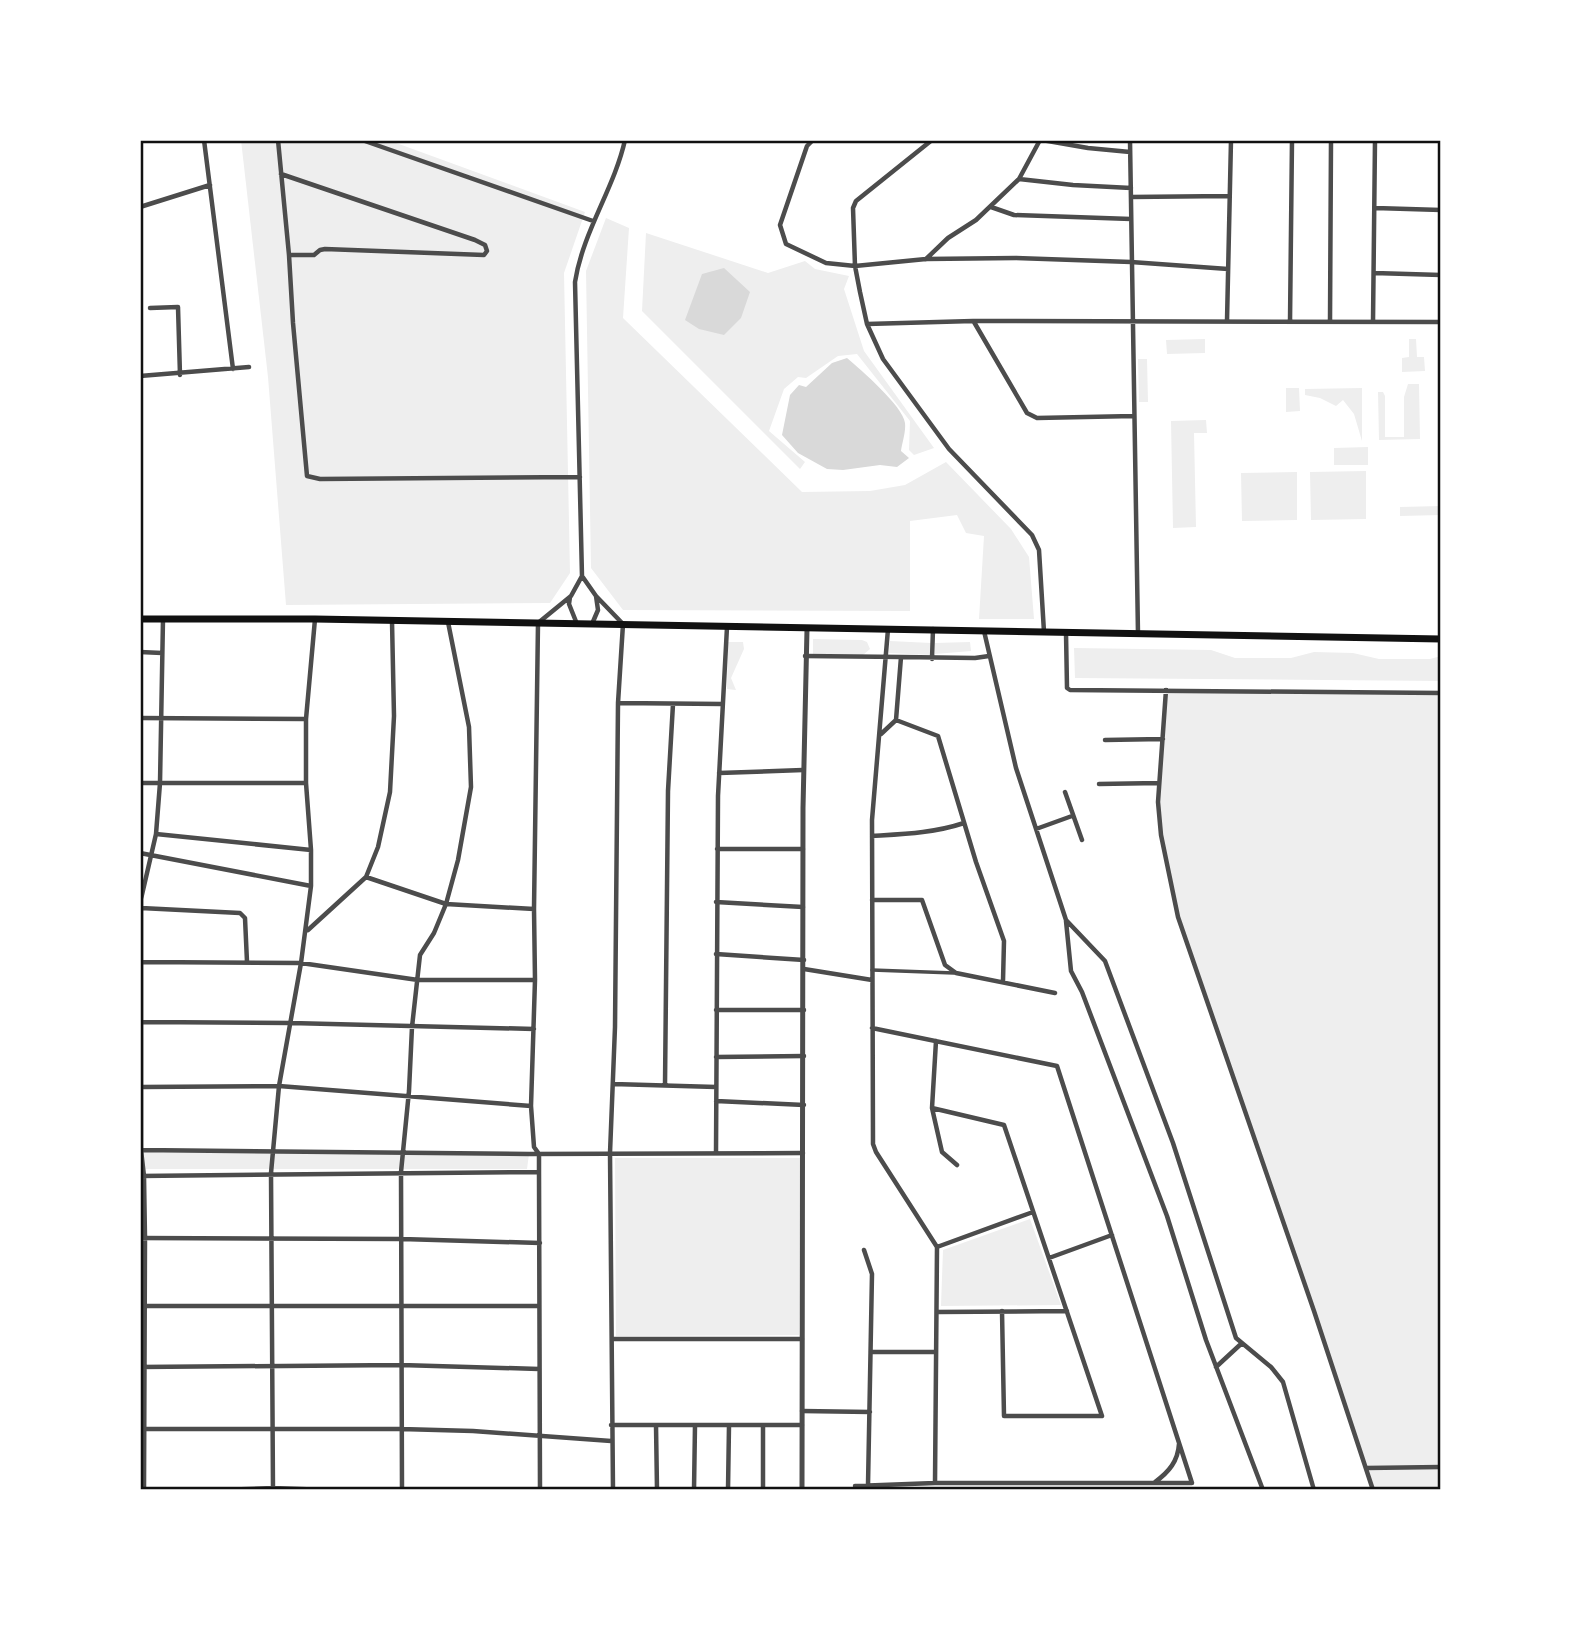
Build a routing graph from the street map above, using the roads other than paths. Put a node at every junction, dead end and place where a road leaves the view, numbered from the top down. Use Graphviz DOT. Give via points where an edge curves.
graph roads {
  1 [pos="204,140"];
  2 [pos="278,140"];
  3 [pos="362,140"];
  4 [pos="625,140"];
  5 [pos="813,140"];
  6 [pos="932,140"];
  7 [pos="1041,140"];
  8 [pos="1130,140"];
  9 [pos="1231,140"];
  10 [pos="1292,140"];
  11 [pos="1331,140"];
  12 [pos="1376,140"];
  13 [pos="1130,152"];
  14 [pos="281,174"];
  15 [pos="1019,179"];
  16 [pos="210,185"];
  17 [pos="1131,187"];
  18 [pos="1230,196"];
  19 [pos="1131,197"];
  20 [pos="140,207"];
  21 [pos="991,207"];
  22 [pos="1375,208"];
  23 [pos="1441,210"];
  24 [pos="1131,219"];
  25 [pos="593,220"];
  26 [pos="289,255"];
  27 [pos="926,259"];
  28 [pos="1131,262"];
  29 [pos="855,266"];
  30 [pos="1228,269"];
  31 [pos="1374,273"];
  32 [pos="1441,275"];
  33 [pos="150,308"];
  34 [pos="973,321"];
  35 [pos="1132,321"];
  36 [pos="1227,321"];
  37 [pos="1290,322"];
  38 [pos="1331,322"];
  39 [pos="1373,322"];
  40 [pos="1441,322"];
  41 [pos="867,324"];
  42 [pos="249,367"];
  43 [pos="233,369"];
  44 [pos="180,374"];
  45 [pos="140,376"];
  46 [pos="1134,416"];
  47 [pos="580,477"];
  48 [pos="582,576"];
  49 [pos="571,596"];
  50 [pos="596,596"];
  51 [pos="140,619"];
  52 [pos="163,619"];
  53 [pos="315,619"];
  54 [pos="392,621"];
  55 [pos="447,621"];
  56 [pos="538,623"];
  57 [pos="577,624"];
  58 [pos="592,624"];
  59 [pos="623,624"];
  60 [pos="727,627"];
  61 [pos="807,629"];
  62 [pos="888,629"];
  63 [pos="933,629"];
  64 [pos="984,630"];
  65 [pos="1044,632"];
  66 [pos="1066,632"];
  67 [pos="1138,635"];
  68 [pos="1441,639"];
  69 [pos="140,653"];
  70 [pos="162,653"];
  71 [pos="805,656"];
  72 [pos="886,656"];
  73 [pos="989,656"];
  74 [pos="901,657"];
  75 [pos="932,659"];
  76 [pos="1166,690"];
  77 [pos="1441,693"];
  78 [pos="618,703"];
  79 [pos="673,704"];
  80 [pos="722,704"];
  81 [pos="140,718"];
  82 [pos="162,718"];
  83 [pos="306,719"];
  84 [pos="896,720"];
  85 [pos="880,734"];
  86 [pos="1163,739"];
  87 [pos="1105,740"];
  88 [pos="803,770"];
  89 [pos="719,773"];
  90 [pos="140,783"];
  91 [pos="160,783"];
  92 [pos="306,783"];
  93 [pos="1159,783"];
  94 [pos="1099,784"];
  95 [pos="1065,792"];
  96 [pos="1072,816"];
  97 [pos="964,822"];
  98 [pos="1036,829"];
  99 [pos="156,834"];
  100 [pos="872,836"];
  101 [pos="1082,840"];
  102 [pos="717,849"];
  103 [pos="803,849"];
  104 [pos="311,850"];
  105 [pos="140,853"];
  106 [pos="152,854"];
  107 [pos="366,877"];
  108 [pos="311,886"];
  109 [pos="140,899"];
  110 [pos="872,900"];
  111 [pos="716,902"];
  112 [pos="446,904"];
  113 [pos="803,907"];
  114 [pos="141,908"];
  115 [pos="534,909"];
  116 [pos="1066,920"];
  117 [pos="306,931"];
  118 [pos="716,954"];
  119 [pos="804,960"];
  120 [pos="140,962"];
  121 [pos="247,962"];
  122 [pos="301,963"];
  123 [pos="804,969"];
  124 [pos="872,971"];
  125 [pos="956,974"];
  126 [pos="418,980"];
  127 [pos="535,980"];
  128 [pos="872,980"];
  129 [pos="1003,981"];
  130 [pos="1055,993"];
  131 [pos="716,1010"];
  132 [pos="804,1010"];
  133 [pos="141,1023"];
  134 [pos="291,1023"];
  135 [pos="412,1027"];
  136 [pos="534,1028"];
  137 [pos="872,1028"];
  138 [pos="936,1041"];
  139 [pos="804,1056"];
  140 [pos="716,1057"];
  141 [pos="613,1084"];
  142 [pos="279,1086"];
  143 [pos="665,1086"];
  144 [pos="141,1087"];
  145 [pos="716,1087"];
  146 [pos="409,1095"];
  147 [pos="716,1101"];
  148 [pos="804,1105"];
  149 [pos="531,1106"];
  150 [pos="932,1108"];
  151 [pos="140,1150"];
  152 [pos="272,1152"];
  153 [pos="404,1153"];
  154 [pos="610,1153"];
  155 [pos="716,1153"];
  156 [pos="804,1153"];
  157 [pos="539,1154"];
  158 [pos="957,1165"];
  159 [pos="401,1172"];
  160 [pos="539,1172"];
  161 [pos="271,1173"];
  162 [pos="142,1176"];
  163 [pos="1033,1212"];
  164 [pos="1112,1235"];
  165 [pos="142,1238"];
  166 [pos="402,1239"];
  167 [pos="271,1240"];
  168 [pos="540,1243"];
  169 [pos="937,1247"];
  170 [pos="864,1250"];
  171 [pos="1049,1258"];
  172 [pos="143,1306"];
  173 [pos="272,1306"];
  174 [pos="402,1306"];
  175 [pos="539,1306"];
  176 [pos="1002,1311"];
  177 [pos="1066,1311"];
  178 [pos="937,1312"];
  179 [pos="612,1339"];
  180 [pos="802,1339"];
  181 [pos="1242,1343"];
  182 [pos="871,1352"];
  183 [pos="937,1352"];
  184 [pos="274,1365"];
  185 [pos="401,1365"];
  186 [pos="142,1367"];
  187 [pos="1216,1367"];
  188 [pos="539,1369"];
  189 [pos="802,1411"];
  190 [pos="870,1412"];
  191 [pos="656,1425"];
  192 [pos="695,1425"];
  193 [pos="729,1425"];
  194 [pos="763,1425"];
  195 [pos="802,1425"];
  196 [pos="611,1426"];
  197 [pos="272,1428"];
  198 [pos="142,1429"];
  199 [pos="401,1429"];
  200 [pos="540,1436"];
  201 [pos="1180,1440"];
  202 [pos="611,1441"];
  203 [pos="1441,1467"];
  204 [pos="1366,1468"];
  205 [pos="935,1483"];
  206 [pos="1155,1483"];
  207 [pos="868,1485"];
  208 [pos="855,1486"];
  209 [pos="273,1489"];
  210 [pos="144,1490"];
  211 [pos="219,1490"];
  212 [pos="327,1490"];
  213 [pos="402,1490"];
  214 [pos="540,1490"];
  215 [pos="613,1490"];
  216 [pos="657,1490"];
  217 [pos="694,1490"];
  218 [pos="728,1490"];
  219 [pos="763,1490"];
  220 [pos="802,1490"];
  221 [pos="1263,1490"];
  222 [pos="1314,1490"];
  223 [pos="1373,1490"];
  1 -- 16 [label="street"];
  2 -- 14 [label="street"];
  3 -- 25 [label="street"];
  4 -- 25 [label="street"];
  5 -- 29 [label="street" via="780,225 786,244 826,263"];
  6 -- 29 [label="street" via="856,201"];
  7 -- 13 [label="street"];
  7 -- 15 [label="street"];
  8 -- 13 [label="street"];
  9 -- 18 [label="street"];
  10 -- 37 [label="street"];
  11 -- 38 [label="street"];
  12 -- 22 [label="street"];
  13 -- 17 [label="street"];
  14 -- 26 [label="street"];
  14 -- 26 [label="street" via="475,240 485,245 486,251 469,255 325,249 314,255"];
  15 -- 17 [label="street"];
  15 -- 21 [label="street"];
  16 -- 20 [label="street"];
  16 -- 43 [label="street"];
  17 -- 19 [label="street"];
  18 -- 19 [label="street"];
  18 -- 30 [label="street"];
  19 -- 24 [label="street"];
  21 -- 24 [label="street" via="1014,215"];
  21 -- 27 [label="street"];
  22 -- 23 [label="street"];
  22 -- 31 [label="street"];
  24 -- 28 [label="street"];
  25 -- 47 [label="street" via="575,282"];
  26 -- 47 [label="street" via="307,476 320,480"];
  27 -- 28 [label="street"];
  27 -- 29 [label="street"];
  28 -- 30 [label="street"];
  28 -- 35 [label="street"];
  29 -- 41 [label="street"];
  30 -- 36 [label="street"];
  31 -- 32 [label="street"];
  31 -- 39 [label="street"];
  33 -- 44 [label="street" via="177,307"];
  34 -- 35 [label="street"];
  34 -- 41 [label="street"];
  34 -- 46 [label="street" via="1027,414 1037,418"];
  35 -- 36 [label="street"];
  35 -- 46 [label="street"];
  36 -- 37 [label="street"];
  37 -- 38 [label="street"];
  38 -- 39 [label="street"];
  39 -- 40 [label="street"];
  41 -- 65 [label="street" via="883,359 949,449 1032,535 1039,550"];
  42 -- 43 [label="street"];
  43 -- 44 [label="street"];
  44 -- 45 [label="street"];
  46 -- 67 [label="street"];
  47 -- 48 [label="street"];
  48 -- 49 [label="street"];
  48 -- 50 [label="street"];
  49 -- 56 [label="street"];
  49 -- 57 [label="street" via="569,604"];
  50 -- 58 [label="street" via="598,610"];
  50 -- 59 [label="street"];
  51 -- 52 [label="main road"];
  52 -- 53 [label="main road"];
  52 -- 70 [label="street"];
  53 -- 54 [label="main road"];
  53 -- 83 [label="street"];
  54 -- 55 [label="main road"];
  54 -- 107 [label="street" via="390,792 379,847"];
  55 -- 56 [label="main road"];
  55 -- 112 [label="street" via="469,727 471,787"];
  56 -- 57 [label="main road"];
  56 -- 115 [label="street"];
  57 -- 58 [label="main road"];
  58 -- 59 [label="main road"];
  59 -- 60 [label="main road"];
  59 -- 78 [label="street"];
  60 -- 61 [label="main road"];
  60 -- 80 [label="street"];
  61 -- 62 [label="main road"];
  61 -- 71 [label="street"];
  62 -- 63 [label="main road"];
  62 -- 72 [label="street"];
  63 -- 64 [label="main road"];
  63 -- 75 [label="street"];
  64 -- 65 [label="main road"];
  64 -- 73 [label="street"];
  65 -- 66 [label="main road"];
  66 -- 67 [label="main road"];
  66 -- 76 [label="street" via="1068,689"];
  67 -- 68 [label="main road"];
  69 -- 70 [label="street"];
  70 -- 82 [label="street"];
  71 -- 72 [label="street"];
  71 -- 88 [label="street"];
  72 -- 74 [label="street"];
  72 -- 85 [label="street"];
  73 -- 75 [label="street"];
  73 -- 98 [label="street"];
  74 -- 75 [label="street"];
  74 -- 84 [label="street"];
  76 -- 77 [label="street"];
  76 -- 86 [label="street"];
  78 -- 79 [label="street"];
  78 -- 141 [label="street"];
  79 -- 80 [label="street"];
  79 -- 143 [label="street"];
  80 -- 89 [label="street"];
  81 -- 82 [label="street"];
  82 -- 83 [label="street"];
  82 -- 91 [label="street"];
  83 -- 92 [label="street"];
  84 -- 85 [label="street"];
  84 -- 97 [label="street" via="938,736"];
  85 -- 100 [label="street"];
  86 -- 87 [label="street"];
  86 -- 93 [label="street"];
  88 -- 89 [label="street"];
  88 -- 103 [label="street"];
  89 -- 102 [label="street"];
  90 -- 91 [label="street"];
  91 -- 92 [label="street"];
  91 -- 99 [label="street"];
  92 -- 104 [label="street"];
  93 -- 94 [label="street"];
  93 -- 204 [label="street" via="1161,835 1178,917"];
  95 -- 96 [label="street"];
  96 -- 98 [label="street"];
  96 -- 101 [label="street"];
  97 -- 100 [label="street" via="916,834"];
  97 -- 129 [label="street" via="1004,942"];
  98 -- 116 [label="street"];
  99 -- 104 [label="street"];
  99 -- 106 [label="street"];
  100 -- 110 [label="street"];
  102 -- 103 [label="street"];
  102 -- 111 [label="street"];
  103 -- 113 [label="street"];
  104 -- 108 [label="street"];
  105 -- 106 [label="street"];
  106 -- 108 [label="street"];
  106 -- 109 [label="street"];
  107 -- 112 [label="street"];
  107 -- 117 [label="street"];
  108 -- 117 [label="street"];
  109 -- 114 [label="street"];
  110 -- 124 [label="street"];
  110 -- 125 [label="street" via="922,900 945,965"];
  111 -- 113 [label="street"];
  111 -- 118 [label="street"];
  112 -- 115 [label="street"];
  112 -- 126 [label="street" via="420,955"];
  113 -- 119 [label="street"];
  114 -- 120 [label="street"];
  114 -- 121 [label="street" via="240,913 245,918"];
  115 -- 127 [label="street"];
  116 -- 181 [label="street" via="1105,961 1173,1143 1236,1338"];
  116 -- 187 [label="street" via="1071,971 1160,1196"];
  117 -- 122 [label="street"];
  118 -- 119 [label="street"];
  118 -- 131 [label="street"];
  119 -- 123 [label="street"];
  120 -- 121 [label="street"];
  120 -- 133 [label="street"];
  121 -- 122 [label="street"];
  122 -- 126 [label="street"];
  122 -- 134 [label="street"];
  123 -- 128 [label="street"];
  123 -- 132 [label="street"];
  124 -- 125 [label="street"];
  124 -- 128 [label="street"];
  125 -- 129 [label="street"];
  126 -- 127 [label="street"];
  126 -- 135 [label="street"];
  127 -- 136 [label="street"];
  128 -- 137 [label="street"];
  129 -- 130 [label="street"];
  131 -- 132 [label="street"];
  131 -- 140 [label="street"];
  132 -- 139 [label="street"];
  133 -- 134 [label="street"];
  133 -- 144 [label="street"];
  134 -- 135 [label="street"];
  134 -- 142 [label="street"];
  135 -- 136 [label="street"];
  135 -- 146 [label="street"];
  136 -- 149 [label="street"];
  137 -- 138 [label="street"];
  137 -- 169 [label="street" via="874,1148"];
  138 -- 150 [label="street"];
  138 -- 164 [label="street" via="1057,1066"];
  139 -- 140 [label="street"];
  139 -- 148 [label="street"];
  140 -- 145 [label="street"];
  141 -- 143 [label="street"];
  141 -- 154 [label="street"];
  142 -- 144 [label="street"];
  142 -- 146 [label="street"];
  142 -- 152 [label="street"];
  143 -- 145 [label="street"];
  144 -- 151 [label="street"];
  145 -- 147 [label="street"];
  146 -- 149 [label="street"];
  146 -- 153 [label="street"];
  147 -- 148 [label="street"];
  147 -- 155 [label="street"];
  148 -- 156 [label="street"];
  149 -- 157 [label="street" via="534,1147"];
  150 -- 158 [label="street" via="942,1152"];
  150 -- 163 [label="street" via="1004,1125"];
  151 -- 152 [label="street"];
  151 -- 162 [label="street"];
  152 -- 153 [label="street"];
  152 -- 161 [label="street"];
  153 -- 157 [label="street"];
  153 -- 159 [label="street"];
  154 -- 155 [label="street"];
  154 -- 157 [label="street"];
  154 -- 179 [label="street"];
  155 -- 156 [label="street"];
  156 -- 180 [label="street"];
  157 -- 160 [label="street"];
  159 -- 160 [label="street"];
  159 -- 161 [label="street"];
  159 -- 166 [label="street"];
  160 -- 168 [label="street"];
  161 -- 162 [label="street"];
  161 -- 167 [label="street"];
  162 -- 165 [label="street"];
  163 -- 169 [label="street"];
  163 -- 171 [label="street"];
  164 -- 171 [label="street"];
  164 -- 201 [label="street"];
  165 -- 167 [label="street"];
  165 -- 172 [label="street"];
  166 -- 167 [label="street"];
  166 -- 168 [label="street"];
  166 -- 174 [label="street"];
  167 -- 173 [label="street"];
  168 -- 175 [label="street"];
  169 -- 178 [label="street"];
  170 -- 182 [label="street" via="872,1274"];
  171 -- 177 [label="street"];
  172 -- 173 [label="street"];
  172 -- 186 [label="street"];
  173 -- 174 [label="street"];
  173 -- 184 [label="street"];
  174 -- 175 [label="street"];
  174 -- 185 [label="street"];
  175 -- 188 [label="street"];
  176 -- 177 [label="street"];
  176 -- 177 [label="street" via="1004,1416 1102,1416"];
  176 -- 178 [label="street"];
  178 -- 183 [label="street"];
  179 -- 180 [label="street"];
  179 -- 196 [label="street"];
  180 -- 189 [label="street"];
  181 -- 187 [label="street"];
  181 -- 222 [label="street" via="1283,1382"];
  182 -- 183 [label="street"];
  182 -- 190 [label="street"];
  183 -- 205 [label="street"];
  184 -- 185 [label="street"];
  184 -- 186 [label="street"];
  184 -- 197 [label="street"];
  185 -- 188 [label="street"];
  185 -- 199 [label="street"];
  186 -- 198 [label="street"];
  187 -- 221 [label="street"];
  188 -- 200 [label="street"];
  189 -- 190 [label="street"];
  189 -- 195 [label="street"];
  190 -- 207 [label="street"];
  191 -- 192 [label="street"];
  191 -- 196 [label="street"];
  191 -- 216 [label="street"];
  192 -- 193 [label="street"];
  192 -- 217 [label="street"];
  193 -- 194 [label="street"];
  193 -- 218 [label="street"];
  194 -- 195 [label="street"];
  194 -- 219 [label="street"];
  195 -- 220 [label="street"];
  196 -- 202 [label="street"];
  197 -- 198 [label="street"];
  197 -- 199 [label="street"];
  197 -- 209 [label="street"];
  198 -- 210 [label="street"];
  199 -- 200 [label="street"];
  199 -- 213 [label="street"];
  200 -- 202 [label="street"];
  200 -- 214 [label="street"];
  201 -- 206 [label="street" via="1178,1457"];
  201 -- 206 [label="street" via="1192,1483"];
  202 -- 215 [label="street"];
  203 -- 204 [label="street"];
  204 -- 223 [label="street"];
  205 -- 206 [label="street"];
  205 -- 207 [label="street"];
  207 -- 208 [label="street"];
  209 -- 211 [label="street"];
  209 -- 212 [label="street"];
}
